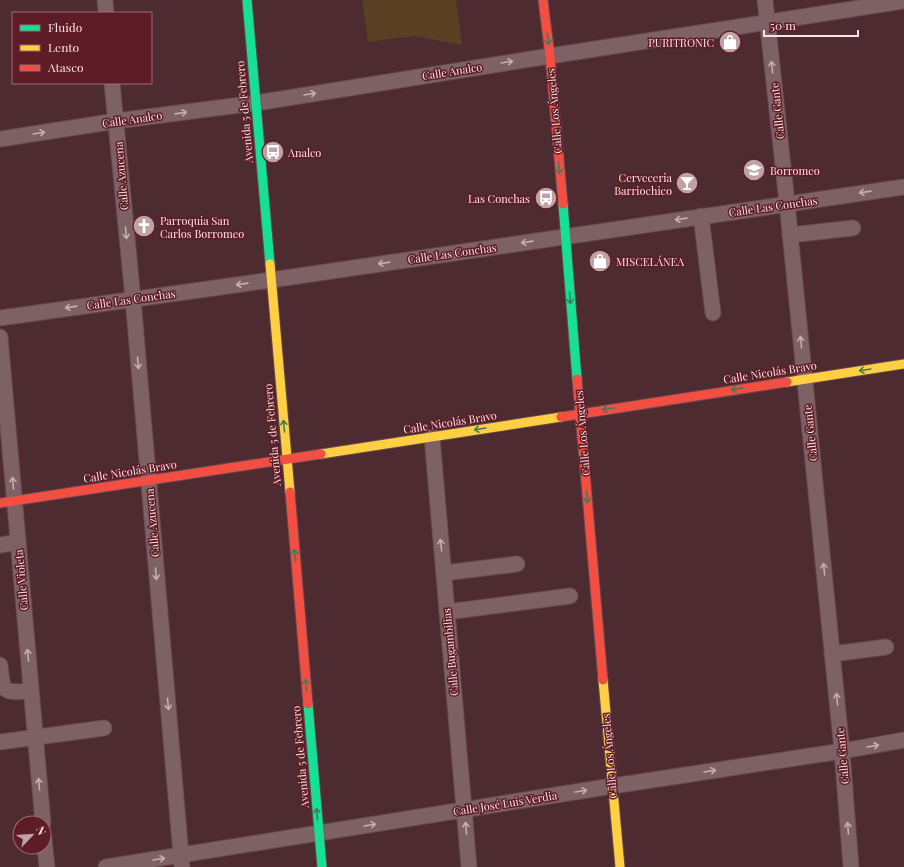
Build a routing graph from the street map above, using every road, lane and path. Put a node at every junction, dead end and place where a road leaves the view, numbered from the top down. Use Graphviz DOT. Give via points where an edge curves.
graph roads {
  1 [pos="105,0"];
  2 [pos="246,0"];
  3 [pos="543,0"];
  4 [pos="765,0"];
  5 [pos="904,1"];
  6 [pos="106,12"];
  7 [pos="768,22"];
  8 [pos="550,56"];
  9 [pos="112,84"];
  10 [pos="256,103"];
  11 [pos="116,121"];
  12 [pos="0,139"];
  13 [pos="904,187"];
  14 [pos="787,203"];
  15 [pos="701,216"];
  16 [pos="853,228"];
  17 [pos="790,235"];
  18 [pos="565,236"];
  19 [pos="271,280"];
  20 [pos="132,298"];
  21 [pos="713,313"];
  22 [pos="0,318"];
  23 [pos="0,337"];
  24 [pos="904,364"];
  25 [pos="805,379"];
  26 [pos="580,414"];
  27 [pos="432,437"];
  28 [pos="287,459"];
  29 [pos="148,480"];
  30 [pos="7,502"];
  31 [pos="18,542"];
  32 [pos="0,545"];
  33 [pos="517,564"];
  34 [pos="444,573"];
  35 [pos="570,596"];
  36 [pos="447,612"];
  37 [pos="886,646"];
  38 [pos="832,654"];
  39 [pos="0,665"];
  40 [pos="31,691"];
  41 [pos="104,728"];
  42 [pos="35,737"];
  43 [pos="904,740"];
  44 [pos="0,742"];
  45 [pos="842,751"];
  46 [pos="612,786"];
  47 [pos="464,810"];
  48 [pos="42,815"];
  49 [pos="319,833"];
  50 [pos="45,855"];
  51 [pos="181,861"];
  52 [pos="46,867"];
  53 [pos="106,867"];
  54 [pos="322,867"];
  55 [pos="469,867"];
  56 [pos="620,867"];
  57 [pos="851,867"];
  1 -- 6 [label="street"];
  2 -- 10 [label="street, Avenida 5 de Febrero"];
  3 -- 8 [label="street, Calle Los Ángeles, one-way"];
  4 -- 7 [label="street, Calle Gante"];
  5 -- 7 [label="street, Calle Analco"];
  7 -- 8 [label="street, Calle Analco"];
  14 -- 7 [label="street, Calle Gante, one-way"];
  10 -- 8 [label="street, Calle Analco, one-way"];
  8 -- 18 [label="street, Calle Los Ángeles, one-way"];
  9 -- 11 [label="street, Calle Azucena"];
  11 -- 10 [label="street, Calle Analco, one-way"];
  10 -- 19 [label="street, Avenida 5 de Febrero"];
  12 -- 11 [label="street, Calle Analco, one-way"];
  11 -- 20 [label="street, Calle Azucena, one-way"];
  13 -- 14 [label="street, Calle Las Conchas, one-way"];
  14 -- 15 [label="street, Calle Las Conchas"];
  14 -- 17 [label="street, Calle Gante"];
  15 -- 18 [label="street, Calle Las Conchas, one-way"];
  15 -- 21 [label="street"];
  16 -- 17 [label="street"];
  25 -- 17 [label="street, Calle Gante, one-way"];
  18 -- 19 [label="street, Calle Las Conchas, one-way"];
  18 -- 26 [label="street, Calle Los Ángeles, one-way"];
  19 -- 20 [label="street, Calle Las Conchas, one-way"];
  28 -- 19 [label="street, Avenida 5 de Febrero, one-way"];
  20 -- 22 [label="street, Calle Las Conchas, one-way"];
  20 -- 29 [label="street, Calle Azucena, one-way"];
  30 -- 23 [label="street, Calle Violeta, one-way"];
  24 -- 25 [label="street, Calle Nicolás Bravo, one-way"];
  25 -- 26 [label="street, Calle Nicolás Bravo, one-way"];
  38 -- 25 [label="street, Calle Gante, one-way"];
  26 -- 27 [label="street, Calle Nicolás Bravo, one-way"];
  26 -- 46 [label="street, Calle Los Ángeles, one-way"];
  27 -- 28 [label="street, Calle Nicolás Bravo"];
  34 -- 27 [label="street, Calle Bugambilias, one-way"];
  28 -- 29 [label="street, Calle Nicolás Bravo"];
  49 -- 28 [label="street, Avenida 5 de Febrero, one-way"];
  29 -- 30 [label="street, Calle Nicolás Bravo"];
  29 -- 51 [label="street, Calle Azucena, one-way"];
  30 -- 31 [label="street, Calle Violeta"];
  31 -- 32 [label="street"];
  40 -- 31 [label="street, Calle Violeta, one-way"];
  33 -- 34 [label="street"];
  34 -- 36 [label="street, Calle Bugambilias"];
  35 -- 36 [label="street"];
  36 -- 47 [label="street, Calle Bugambilias"];
  37 -- 38 [label="street"];
  45 -- 38 [label="street, Calle Gante, one-way"];
  39 -- 40 [label="street" via="4,688 12,692"];
  40 -- 42 [label="street, Calle Violeta"];
  41 -- 42 [label="street"];
  42 -- 44 [label="street"];
  48 -- 42 [label="street, Calle Violeta, one-way"];
  45 -- 43 [label="street, Calle José Luis Verdia, one-way"];
  46 -- 45 [label="street, Calle José Luis Verdia, one-way"];
  57 -- 45 [label="street, Calle Gante, one-way"];
  47 -- 46 [label="street, Calle José Luis Verdia, one-way"];
  46 -- 56 [label="street, Calle Los Ángeles"];
  49 -- 47 [label="street, Calle José Luis Verdia, one-way"];
  55 -- 47 [label="street, Calle Bugambilias, one-way"];
  49 -- 51 [label="street, Calle José Luis Verdia"];
  49 -- 54 [label="street, Avenida 5 de Febrero"];
  50 -- 52 [label="street"];
  53 -- 51 [label="street, Calle José Luis Verdia, one-way"];
}
